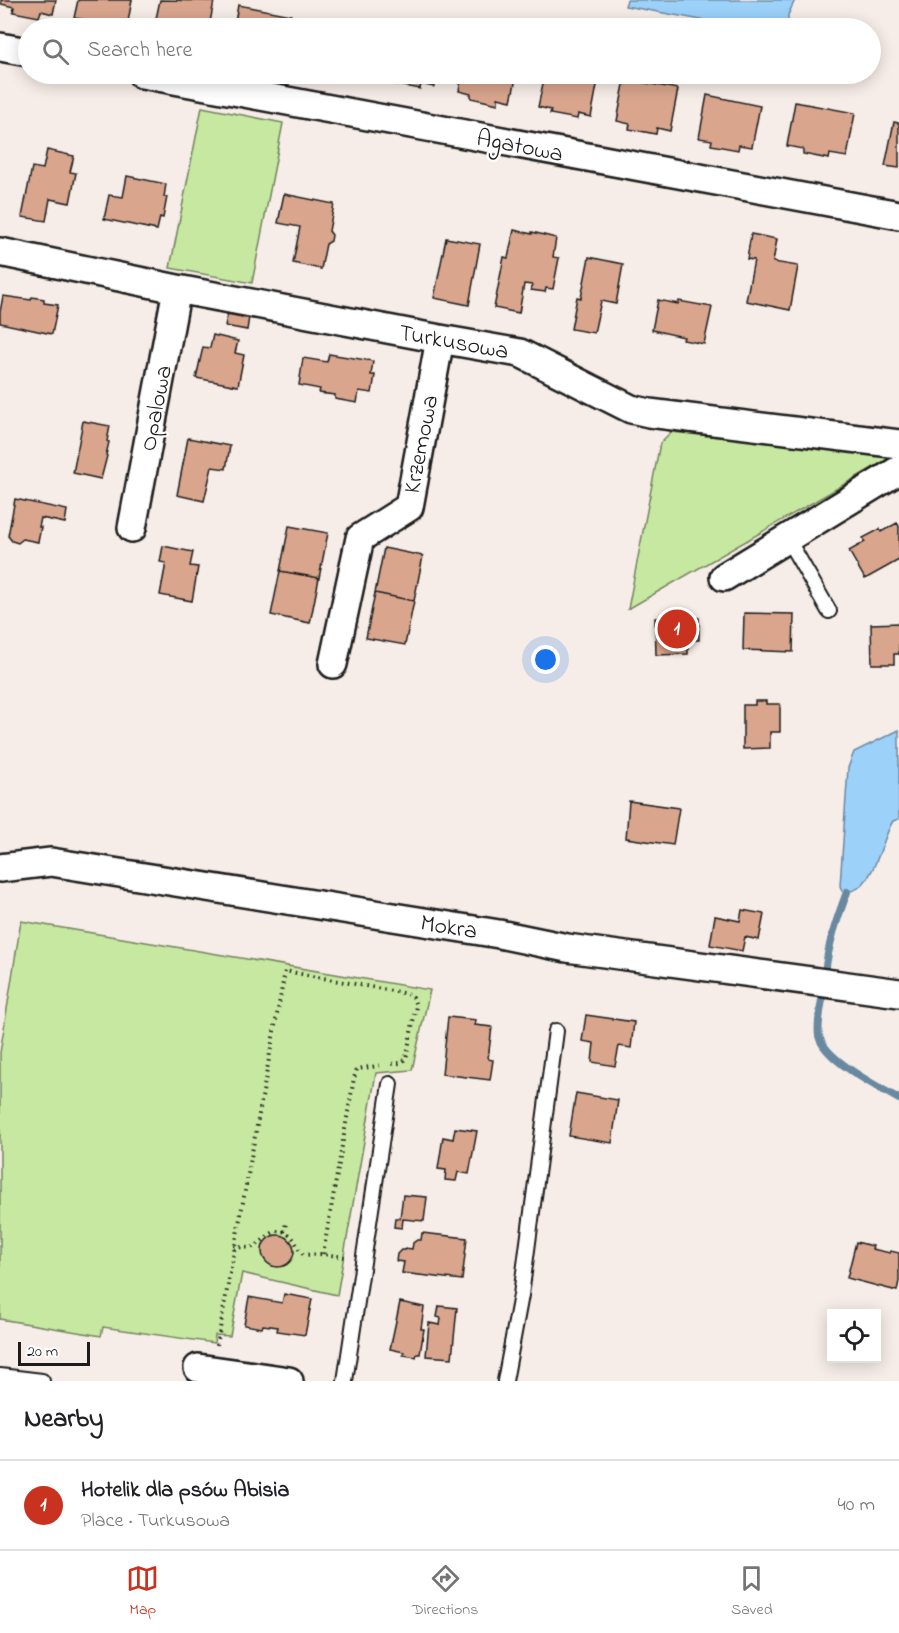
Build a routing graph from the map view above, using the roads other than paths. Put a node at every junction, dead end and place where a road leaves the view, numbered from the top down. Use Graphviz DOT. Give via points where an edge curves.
graph roads {
  1 [pos="0,47"];
  2 [pos="18,50"];
  3 [pos="196,84"];
  4 [pos="899,215"];
  5 [pos="0,252"];
  6 [pos="177,289"];
  7 [pos="440,339"];
  8 [pos="899,444"];
  9 [pos="899,470"];
  10 [pos="132,528"];
  11 [pos="787,538"];
  12 [pos="724,577"];
  13 [pos="829,611"];
  14 [pos="333,664"];
  15 [pos="0,868"];
  16 [pos="899,993"];
  17 [pos="556,1031"];
  18 [pos="390,1084"];
  19 [pos="205,1369"];
  20 [pos="0,1376"];
  21 [pos="239,1377"];
  22 [pos="42,1381"];
  23 [pos="289,1381"];
  24 [pos="345,1381"];
  25 [pos="505,1381"];
  1 -- 2 [label="street"];
  3 -- 4 [label="street, Agatowa"];
  5 -- 6 [label="street, Turkusowa"];
  6 -- 7 [label="street, Turkusowa"];
  6 -- 10 [label="street, Opalowa"];
  7 -- 8 [label="street, Turkusowa" via="520,353 631,409"];
  7 -- 14 [label="street, Krzemowa" via="409,507 360,538"];
  9 -- 11 [label="street"];
  11 -- 12 [label="street"];
  11 -- 13 [label="lane"];
  15 -- 16 [label="street, Mokra" via="51,862 567,948"];
  17 -- 25 [label="lane" via="521,1295"];
  18 -- 24 [label="lane"];
  19 -- 21 [label="street"];
  20 -- 22 [label="lane"];
  21 -- 23 [label="street"];
}
